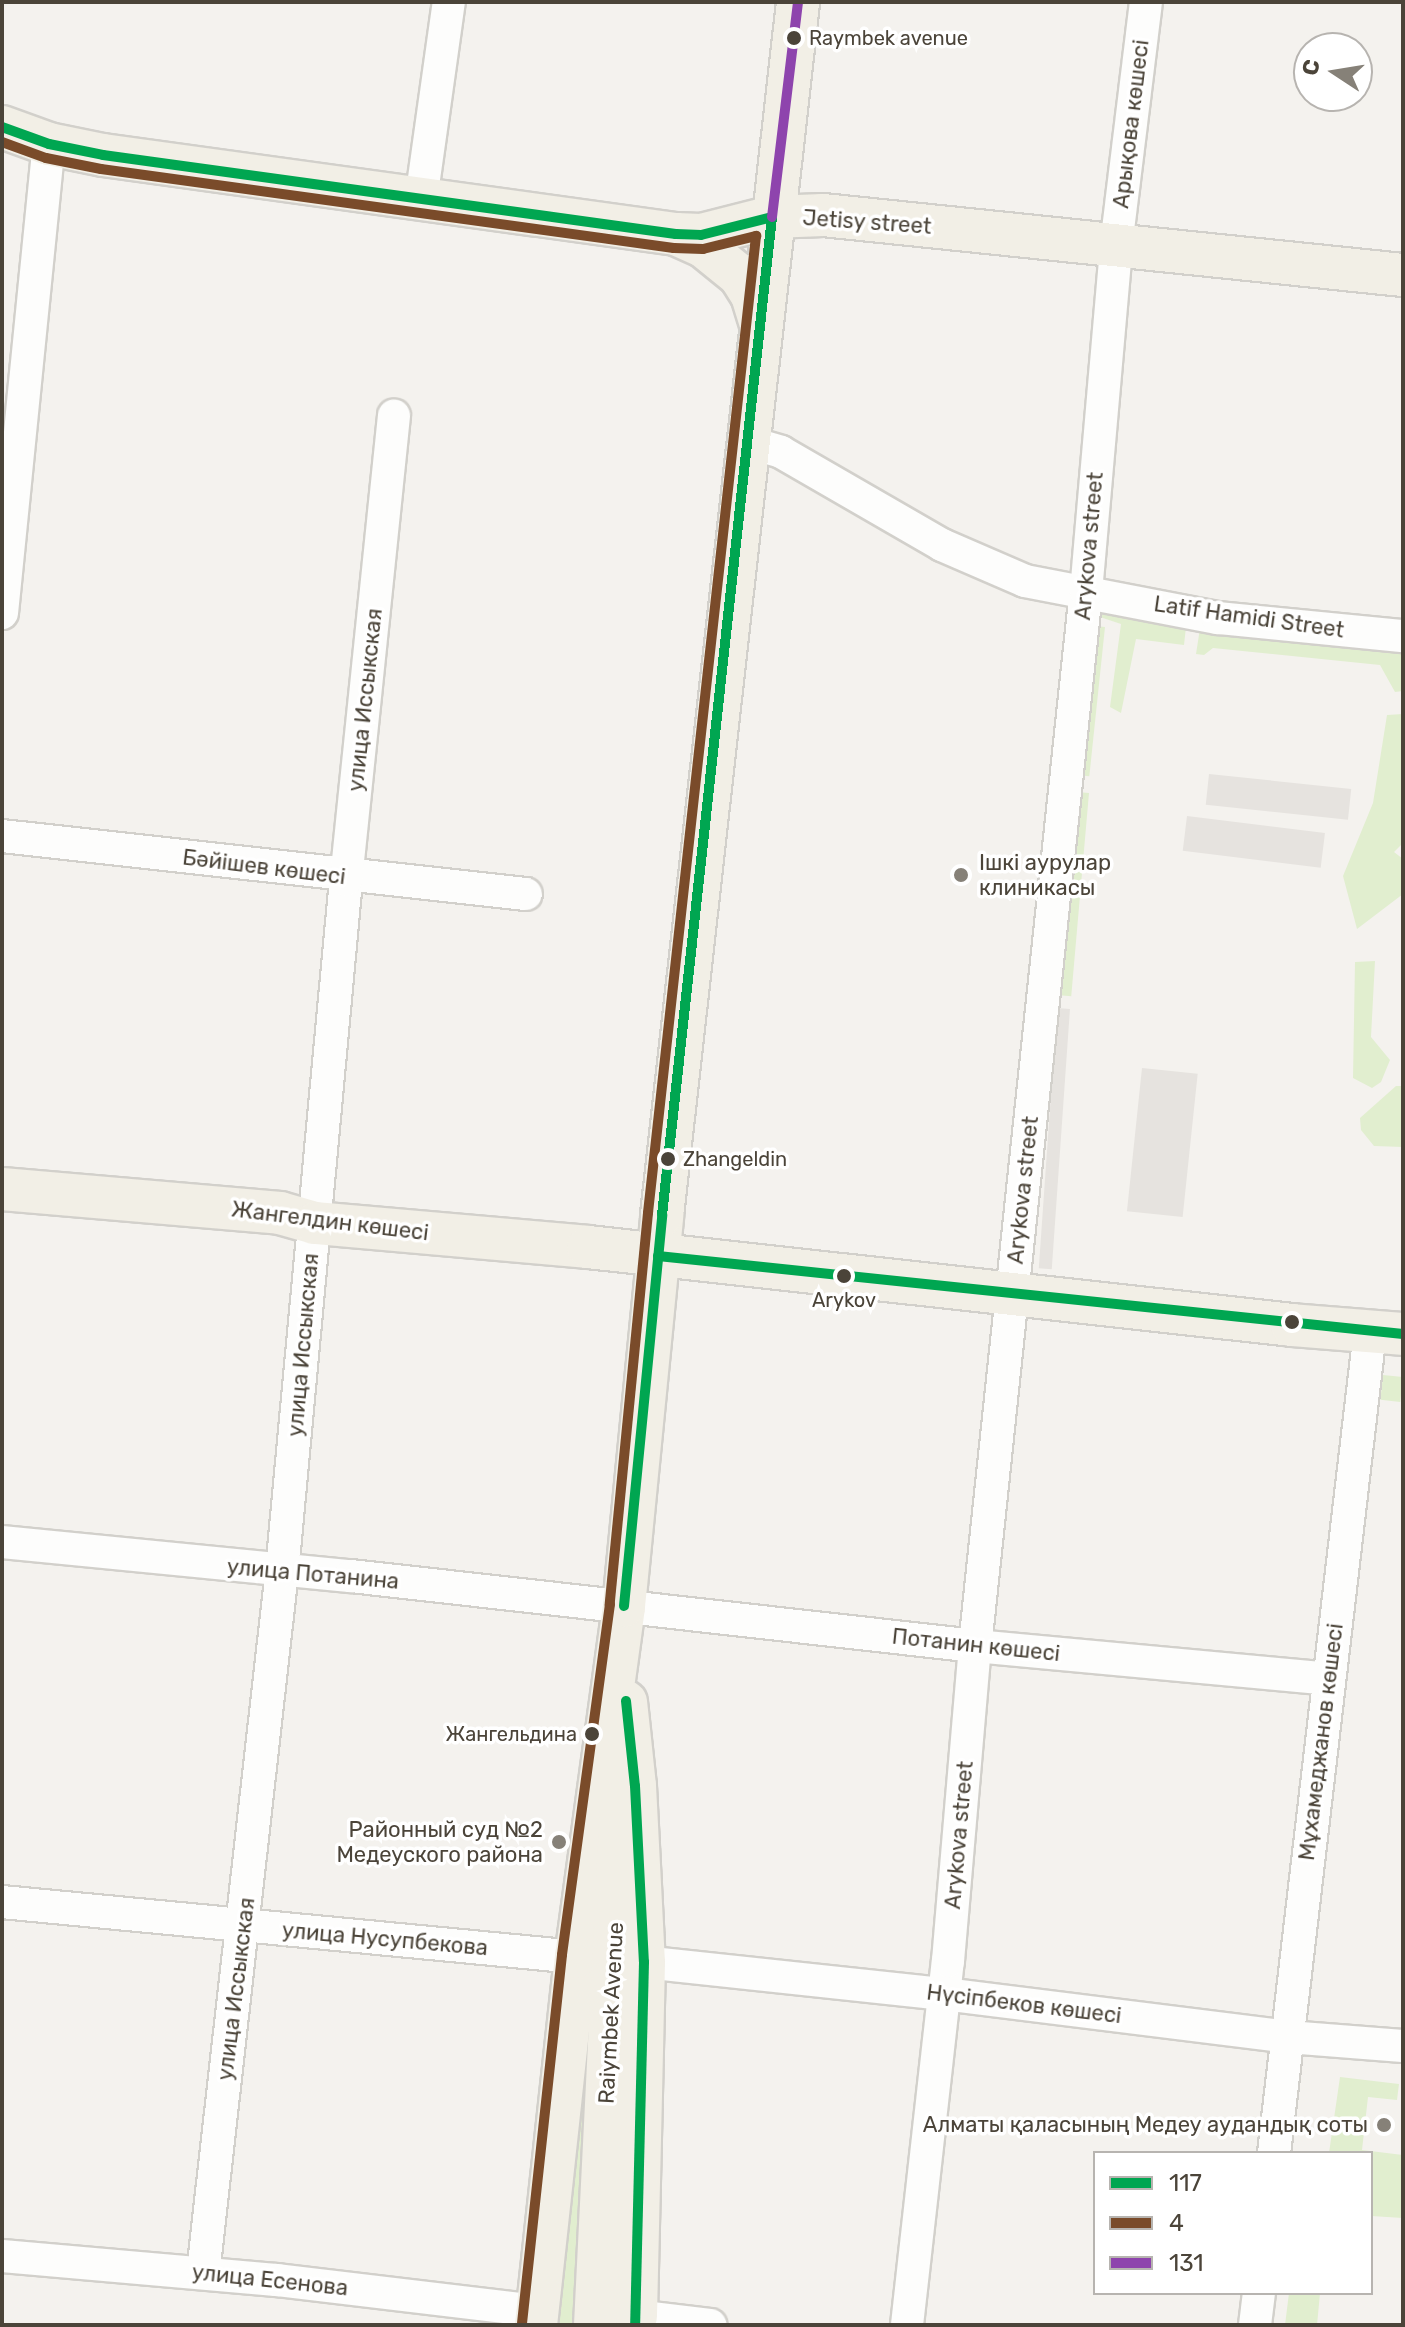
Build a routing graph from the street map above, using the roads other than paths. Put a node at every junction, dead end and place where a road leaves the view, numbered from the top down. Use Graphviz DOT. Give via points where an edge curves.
graph roads {
  1 [pos="449,2"];
  2 [pos="798,2"];
  3 [pos="1146,2"];
  4 [pos="2,127"];
  5 [pos="49,144"];
  6 [pos="421,200"];
  7 [pos="772,217"];
  8 [pos="676,234"];
  9 [pos="1116,246"];
  10 [pos="1403,275"];
  11 [pos="760,321"];
  12 [pos="394,415"];
  13 [pos="747,442"];
  14 [pos="8,484"];
  15 [pos="1086,592"];
  16 [pos="2,613"];
  17 [pos="1403,636"];
  18 [pos="2,836"];
  19 [pos="346,877"];
  20 [pos="526,894"];
  21 [pos="2,1189"];
  22 [pos="315,1223"];
  23 [pos="658,1256"];
  24 [pos="1012,1295"];
  25 [pos="1387,1333"];
  26 [pos="2,1542"];
  27 [pos="282,1571"];
  28 [pos="624,1606"];
  29 [pos="975,1646"];
  30 [pos="1328,1679"];
  31 [pos="626,1701"];
  32 [pos="2,1902"];
  33 [pos="244,1927"];
  34 [pos="576,1957"];
  35 [pos="644,1962"];
  36 [pos="944,1994"];
  37 [pos="1288,2037"];
  38 [pos="1403,2046"];
  39 [pos="1274,2151"];
  40 [pos="2,2256"];
  41 [pos="203,2273"];
  42 [pos="1259,2295"];
  43 [pos="636,2316"];
  44 [pos="536,2318"];
  45 [pos="595,2325"];
  46 [pos="710,2325"];
  47 [pos="907,2325"];
  48 [pos="1255,2325"];
  1 -- 6 [label="street"];
  2 -- 7 [label="main road, Raiymbek Avenue"];
  3 -- 9 [label="street, Арықова көшесі"];
  4 -- 5 [label="main road, Jetisy street"];
  5 -- 6 [label="main road, Jetisy street"];
  5 -- 14 [label="street"];
  6 -- 8 [label="main road, Jetisy street"];
  7 -- 8 [label="main road, Jetisy street" via="701,235"];
  7 -- 9 [label="main road, Jetisy street" via="823,215"];
  7 -- 11 [label="main road, Raiymbek Avenue"];
  8 -- 11 [label="main road" via="703,246 740,276"];
  9 -- 10 [label="main road, Jetisy street"];
  9 -- 15 [label="street, Arykova street"];
  11 -- 13 [label="main road, Raiymbek Avenue"];
  12 -- 19 [label="street, улица Иссыкская"];
  13 -- 15 [label="street, Latif Hamidi Street" via="781,452 942,545 1025,581"];
  13 -- 23 [label="main road, Raiymbek Avenue"];
  14 -- 16 [label="street"];
  15 -- 17 [label="street, Latif Hamidi Street" via="1218,618"];
  15 -- 24 [label="street, Arykova street"];
  18 -- 19 [label="street, Бәйішев көшесі"];
  19 -- 20 [label="street, Бәйішев көшесі"];
  19 -- 22 [label="street, улица Иссыкская"];
  21 -- 22 [label="main road, Жангелдин көшесі" via="280,1213"];
  22 -- 23 [label="main road, Жангелдин көшесі"];
  22 -- 27 [label="street, улица Иссыкская"];
  23 -- 24 [label="main road, Жангелдин көшесі"];
  23 -- 28 [label="main road, Raiymbek Avenue"];
  24 -- 25 [label="main road, Жангелдин көшесі"];
  24 -- 29 [label="street, Arykova street"];
  25 -- 30 [label="street, Мұхамеджанов көшесі"];
  26 -- 27 [label="street, улица Потанина"];
  27 -- 28 [label="street, улица Потанина"];
  27 -- 33 [label="street, улица Иссыкская"];
  28 -- 29 [label="street, Потанин көшесі"];
  28 -- 31 [label="main road, Raiymbek Avenue"];
  28 -- 34 [label="main road, Raiymbek Avenue"];
  29 -- 30 [label="street, Потанин көшесі"];
  29 -- 36 [label="street, Arykova street"];
  30 -- 37 [label="street, Мұхамеджанов көшесі"];
  31 -- 35 [label="main road, Raiymbek Avenue"];
  31 -- 45 [label="main road, Raiymbek Avenue"];
  32 -- 33 [label="street, улица Нусупбекова"];
  33 -- 34 [label="street, улица Нусупбекова"];
  33 -- 41 [label="street, улица Иссыкская"];
  34 -- 44 [label="main road, Raiymbek Avenue"];
  35 -- 36 [label="street, Нүсіпбеков көшесі"];
  35 -- 43 [label="main road, Raiymbek Avenue"];
  36 -- 37 [label="street, Нүсіпбеков көшесі"];
  36 -- 47 [label="street, Arykova street"];
  37 -- 38 [label="street, Нүсіпбеков көшесі"];
  37 -- 39 [label="street, Мұхамеджанов көшесі"];
  40 -- 41 [label="street, улица Есенова"];
  41 -- 44 [label="street, улица Есенова"];
  42 -- 48 [label="street"];
  43 -- 46 [label="street"];
}
